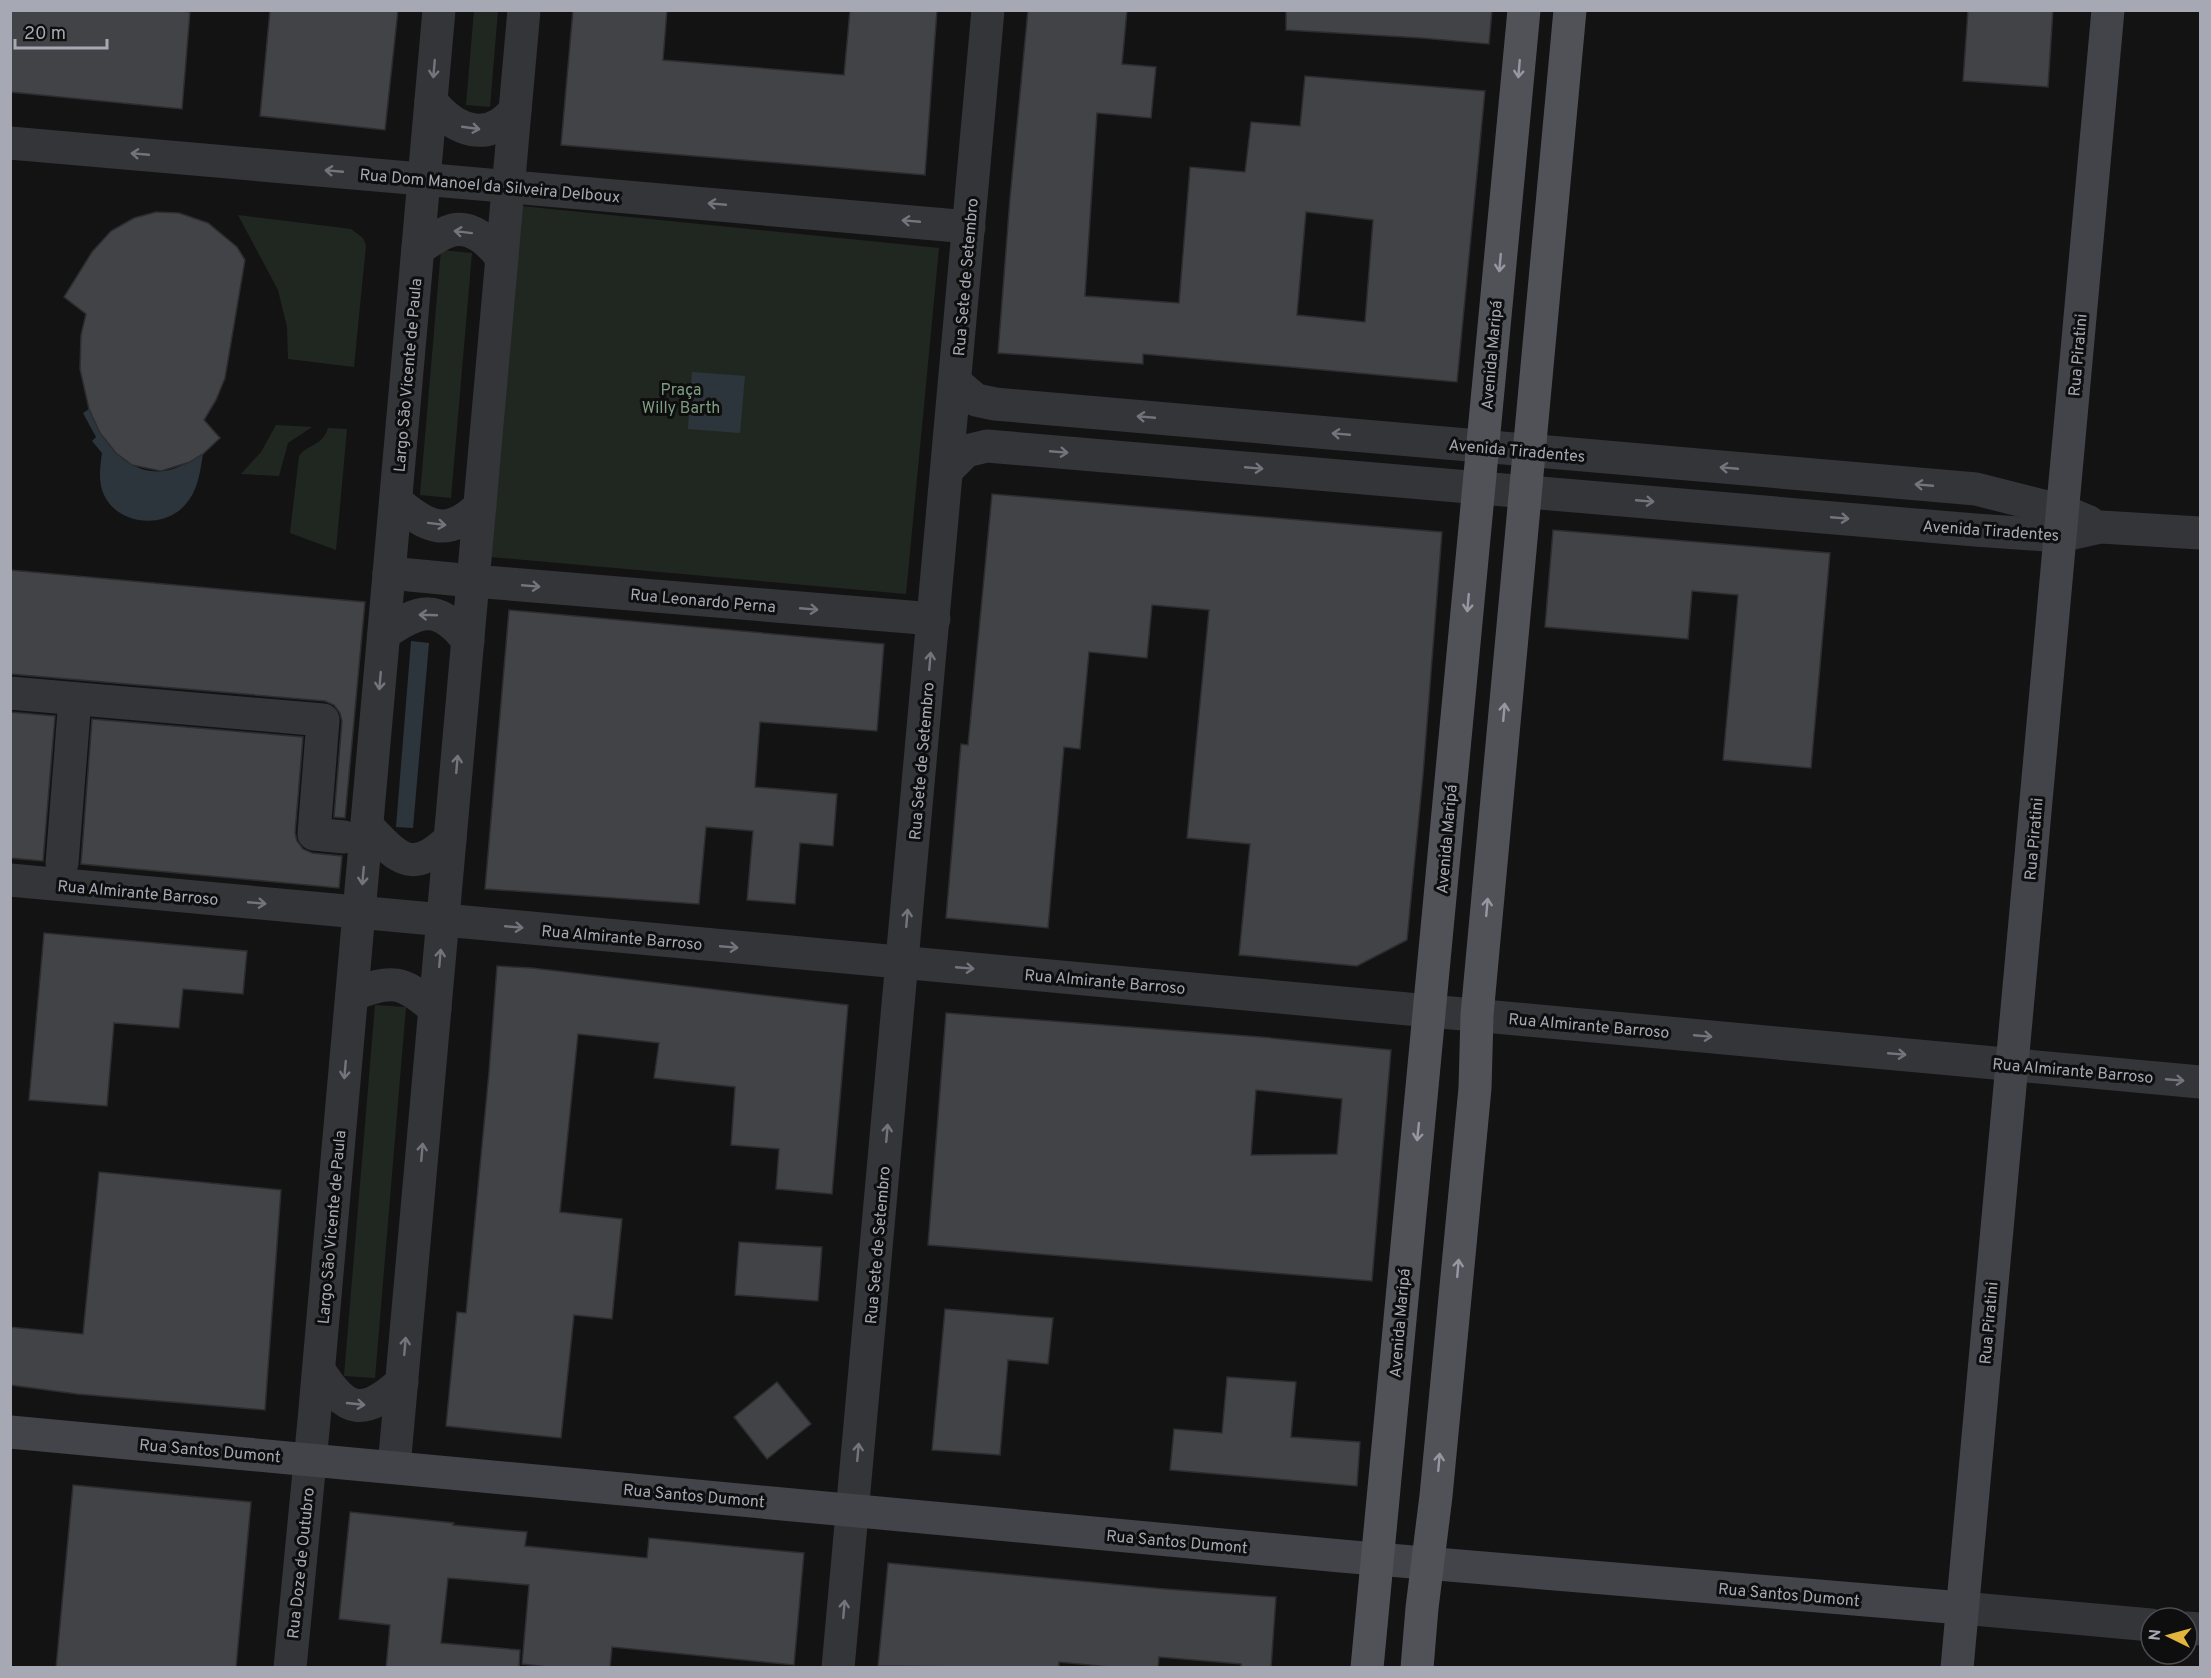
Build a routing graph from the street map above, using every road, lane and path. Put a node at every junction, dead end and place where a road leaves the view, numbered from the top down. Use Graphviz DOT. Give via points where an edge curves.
graph roads {
  1 [pos="439,10"];
  2 [pos="524,10"];
  3 [pos="988,10"];
  4 [pos="1524,10"];
  5 [pos="1570,10"];
  6 [pos="2108,10"];
  7 [pos="431,101"];
  8 [pos="515,110"];
  9 [pos="10,143"];
  10 [pos="424,179"];
  11 [pos="508,186"];
  12 [pos="969,226"];
  13 [pos="418,249"];
  14 [pos="502,258"];
  15 [pos="1489,375"];
  16 [pos="955,382"];
  17 [pos="1535,382"];
  18 [pos="1014,406"];
  19 [pos="1389,439"];
  20 [pos="1483,447"];
  21 [pos="1011,448"];
  22 [pos="1528,451"];
  23 [pos="1606,457"];
  24 [pos="947,470"];
  25 [pos="1387,480"];
  26 [pos="1479,487"];
  27 [pos="1976,489"];
  28 [pos="1524,491"];
  29 [pos="1602,497"];
  30 [pos="396,501"];
  31 [pos="480,506"];
  32 [pos="2062,523"];
  33 [pos="1975,530"];
  34 [pos="2200,533"];
  35 [pos="1472,558"];
  36 [pos="1518,562"];
  37 [pos="389,573"];
  38 [pos="473,581"];
  39 [pos="934,619"];
  40 [pos="384,634"];
  41 [pos="468,641"];
  42 [pos="10,693"];
  43 [pos="75,699"];
  44 [pos="355,832"];
  45 [pos="450,839"];
  46 [pos="62,863"];
  47 [pos="10,880"];
  48 [pos="359,913"];
  49 [pos="443,921"];
  50 [pos="1436,940"];
  51 [pos="1483,952"];
  52 [pos="903,963"];
  53 [pos="352,995"];
  54 [pos="435,1009"];
  55 [pos="1429,1011"];
  56 [pos="1477,1015"];
  57 [pos="2012,1064"];
  58 [pos="2200,1082"];
  59 [pos="1422,1086"];
  60 [pos="1475,1088"];
  61 [pos="319,1370"];
  62 [pos="402,1382"];
  63 [pos="10,1432"];
  64 [pos="310,1459"];
  65 [pos="394,1467"];
  66 [pos="1385,1478"];
  67 [pos="1436,1496"];
  68 [pos="853,1511"];
  69 [pos="1377,1559"];
  70 [pos="1428,1562"];
  71 [pos="1962,1608"];
  72 [pos="2139,1624"];
  73 [pos="1370,1630"];
  74 [pos="1418,1652"];
  75 [pos="290,1668"];
  76 [pos="838,1668"];
  77 [pos="1367,1668"];
  78 [pos="1957,1668"];
  1 -- 7 [label="street, Largo São Vicente de Paula, one-way"];
  2 -- 8 [label="street"];
  3 -- 12 [label="street, Rua Sete de Setembro"];
  4 -- 15 [label="main road, Avenida Maripá, one-way"];
  5 -- 17 [label="main road"];
  6 -- 32 [label="street, Rua Piratini"];
  7 -- 8 [label="street, one-way" via="440,113 464,129 491,129 507,121"];
  7 -- 10 [label="street, Largo São Vicente de Paula"];
  8 -- 11 [label="street"];
  10 -- 9 [label="street, Rua Dom Manoel da Silveira Delboux, one-way"];
  10 -- 11 [label="street, Rua Dom Manoel da Silveira Delboux"];
  10 -- 13 [label="street, Largo São Vicente de Paula"];
  12 -- 11 [label="street, Rua Dom Manoel da Silveira Delboux, one-way"];
  11 -- 14 [label="street"];
  12 -- 16 [label="street, Rua Sete de Setembro"];
  14 -- 13 [label="street, one-way" via="483,237 460,230 448,231"];
  13 -- 30 [label="street, Largo São Vicente de Paula"];
  14 -- 31 [label="street"];
  15 -- 17 [label="main road" via="1500,393 1517,394"];
  15 -- 20 [label="main road, Avenida Maripá"];
  16 -- 18 [label="street, Avenida Tiradentes" via="976,400"];
  16 -- 24 [label="street, Rua Sete de Setembro"];
  17 -- 22 [label="main road"];
  19 -- 18 [label="street, Avenida Tiradentes, one-way"];
  18 -- 21 [label="street" via="1006,415 1003,430"];
  19 -- 20 [label="street, Avenida Tiradentes"];
  19 -- 25 [label="street" via="1411,450 1414,460 1402,476"];
  20 -- 22 [label="street, Avenida Tiradentes"];
  20 -- 26 [label="main road, Avenida Maripá"];
  21 -- 24 [label="street, Avenida Tiradentes" via="987,446 966,451"];
  21 -- 25 [label="street, Avenida Tiradentes, one-way"];
  22 -- 23 [label="street, Avenida Tiradentes"];
  22 -- 28 [label="main road"];
  27 -- 23 [label="street, Avenida Tiradentes, one-way"];
  23 -- 29 [label="street" via="1591,471 1590,480"];
  24 -- 39 [label="street, Rua Sete de Setembro"];
  25 -- 26 [label="street, Avenida Tiradentes"];
  26 -- 28 [label="street, Avenida Tiradentes"];
  26 -- 35 [label="main road, Avenida Maripá"];
  27 -- 32 [label="street, Avenida Tiradentes"];
  27 -- 33 [label="street" via="1986,502 1987,511"];
  28 -- 29 [label="street, Avenida Tiradentes"];
  28 -- 36 [label="main road"];
  29 -- 33 [label="street, Avenida Tiradentes, one-way"];
  30 -- 31 [label="street, one-way" via="418,519 437,526 464,519"];
  30 -- 37 [label="street, Largo São Vicente de Paula"];
  31 -- 38 [label="street"];
  32 -- 33 [label="street, Avenida Tiradentes"];
  32 -- 34 [label="street, Avenida Tiradentes"];
  32 -- 57 [label="street, Rua Piratini"];
  35 -- 36 [label="main road" via="1488,547 1507,549"];
  35 -- 50 [label="main road, Avenida Maripá, one-way"];
  51 -- 36 [label="main road, one-way"];
  37 -- 38 [label="street, Rua Leonardo Perna"];
  37 -- 40 [label="street, Largo São Vicente de Paula"];
  38 -- 39 [label="street, Rua Leonardo Perna, one-way"];
  38 -- 41 [label="street"];
  52 -- 39 [label="street, Rua Sete de Setembro, one-way"];
  41 -- 40 [label="street, one-way" via="440,615 428,613 414,615"];
  40 -- 44 [label="street, Largo São Vicente de Paula, one-way"];
  45 -- 41 [label="street, one-way"];
  42 -- 43 [label="street"];
  43 -- 44 [label="street" via="323,720 314,834"];
  43 -- 46 [label="street"];
  44 -- 45 [label="street" via="402,859 414,861 438,850"];
  44 -- 48 [label="street, Largo São Vicente de Paula, one-way"];
  45 -- 49 [label="street"];
  47 -- 48 [label="street, Rua Almirante Barroso, one-way"];
  48 -- 49 [label="street, Rua Almirante Barroso"];
  48 -- 53 [label="street, Largo São Vicente de Paula"];
  49 -- 52 [label="street, Rua Almirante Barroso, one-way"];
  54 -- 49 [label="street, one-way"];
  50 -- 51 [label="main road" via="1449,963 1468,965"];
  50 -- 55 [label="main road, Avenida Maripá"];
  51 -- 56 [label="main road"];
  52 -- 55 [label="street, Rua Almirante Barroso, one-way"];
  68 -- 52 [label="street, Rua Sete de Setembro, one-way"];
  53 -- 54 [label="street" via="376,985 400,986 414,991"];
  53 -- 61 [label="street, Largo São Vicente de Paula, one-way"];
  62 -- 54 [label="street, one-way"];
  55 -- 56 [label="street, Rua Almirante Barroso"];
  55 -- 59 [label="main road, Avenida Maripá"];
  56 -- 57 [label="street, Rua Almirante Barroso, one-way"];
  56 -- 60 [label="main road"];
  57 -- 58 [label="street, Rua Almirante Barroso, one-way"];
  57 -- 71 [label="street, Rua Piratini"];
  59 -- 60 [label="main road" via="1438,1072 1460,1075"];
  59 -- 66 [label="main road, Avenida Maripá, one-way"];
  67 -- 60 [label="main road, one-way"];
  61 -- 62 [label="street, one-way" via="337,1396 356,1406 384,1398"];
  61 -- 64 [label="street, Largo São Vicente de Paula"];
  62 -- 65 [label="street"];
  63 -- 64 [label="street, Rua Santos Dumont"];
  64 -- 65 [label="street, Rua Santos Dumont"];
  64 -- 75 [label="street, Rua Doze de Outubro"];
  65 -- 68 [label="street, Rua Santos Dumont"];
  66 -- 67 [label="main road" via="1399,1499 1415,1504"];
  66 -- 69 [label="main road, Avenida Maripá"];
  67 -- 70 [label="main road"];
  68 -- 69 [label="street, Rua Santos Dumont"];
  76 -- 68 [label="street, Rua Sete de Setembro, one-way"];
  69 -- 70 [label="street, Rua Santos Dumont"];
  69 -- 73 [label="main road, Avenida Maripá"];
  70 -- 71 [label="street, Rua Santos Dumont"];
  70 -- 74 [label="main road"];
  71 -- 72 [label="street, Rua Santos Dumont"];
  71 -- 78 [label="street, Rua Piratini"];
  73 -- 74 [label="main road" via="1388,1617 1408,1618"];
  73 -- 77 [label="main road, Avenida Maripá"];
}
